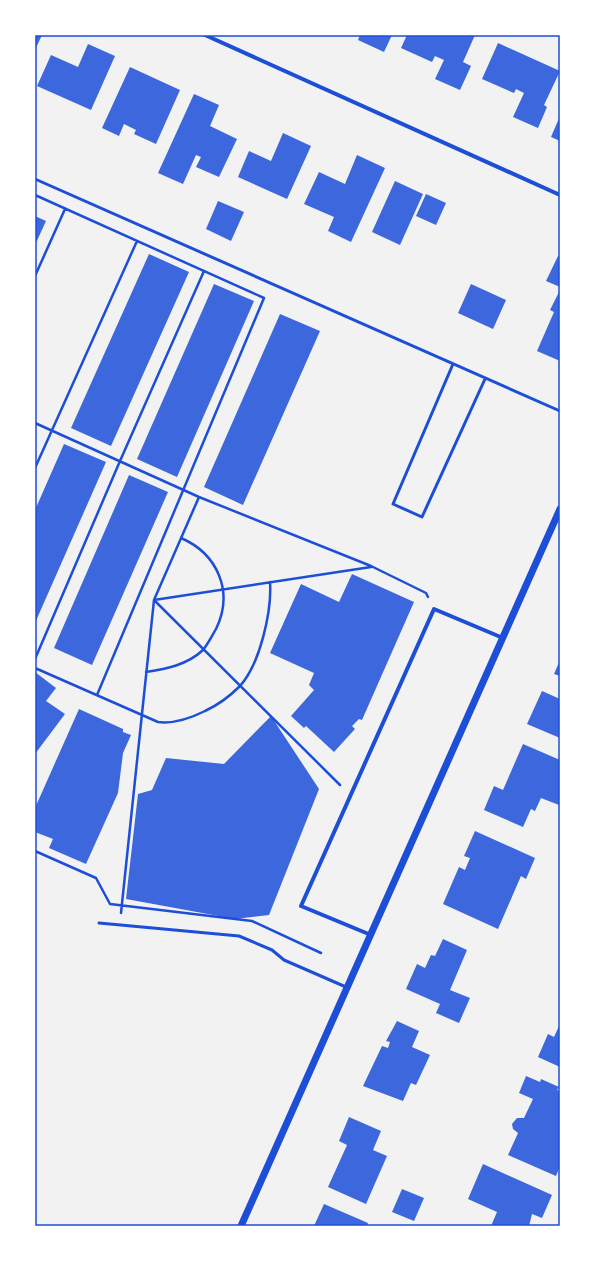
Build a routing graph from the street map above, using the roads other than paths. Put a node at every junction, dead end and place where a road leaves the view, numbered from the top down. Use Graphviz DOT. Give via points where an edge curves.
graph roads {
  1 [pos="205,35"];
  2 [pos="35,179"];
  3 [pos="560,195"];
  4 [pos="453,364"];
  5 [pos="485,379"];
  6 [pos="560,411"];
  7 [pos="560,509"];
  8 [pos="503,638"];
  9 [pos="99,923"];
  10 [pos="371,935"];
  11 [pos="347,988"];
  12 [pos="241,1226"];
  1 -- 3 [label="street"];
  2 -- 4 [label="lane"];
  4 -- 5 [label="lane"];
  4 -- 5 [label="lane" via="393,504 422,517"];
  5 -- 6 [label="lane"];
  7 -- 8 [label="street"];
  8 -- 10 [label="street"];
  8 -- 10 [label="street" via="434,609 351,795 302,906"];
  9 -- 11 [label="lane" via="240,936 272,950 284,960"];
  10 -- 11 [label="street"];
  11 -- 12 [label="street"];
}
